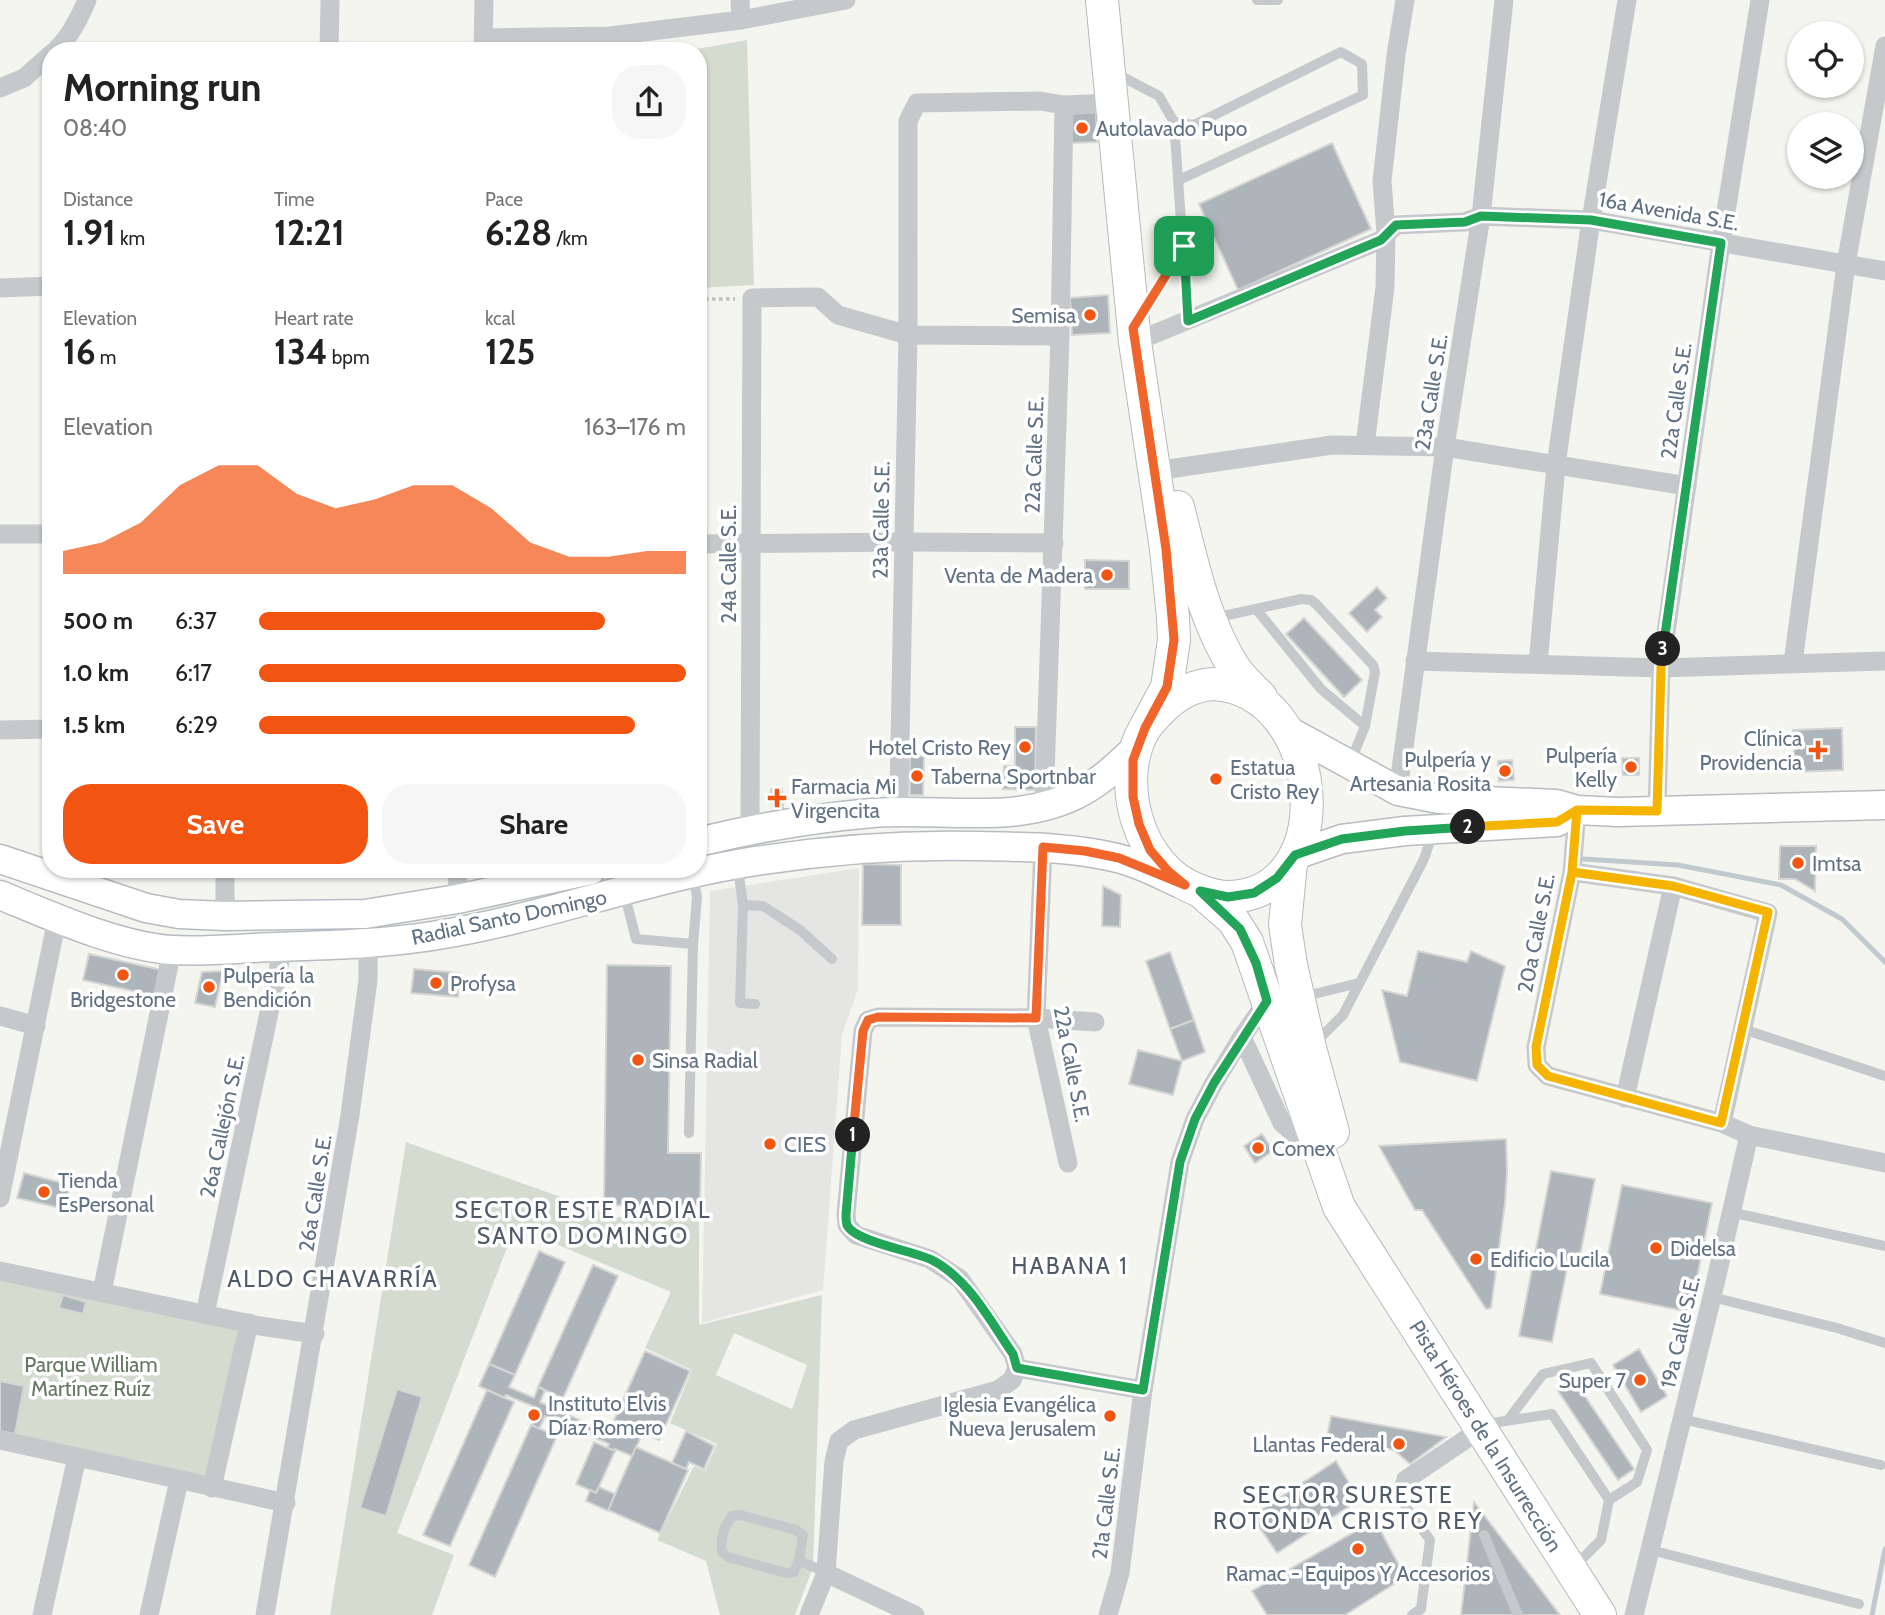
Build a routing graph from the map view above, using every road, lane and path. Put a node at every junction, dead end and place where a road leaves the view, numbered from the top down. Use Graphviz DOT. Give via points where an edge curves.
graph roads {
  1 [pos="87,0"];
  2 [pos="330,0"];
  3 [pos="484,0"];
  4 [pos="740,0"];
  5 [pos="846,0"];
  6 [pos="1102,0"];
  7 [pos="1257,0"];
  8 [pos="1278,0"];
  9 [pos="1405,0"];
  10 [pos="1504,0"];
  11 [pos="1627,0"];
  12 [pos="1760,0"];
  13 [pos="741,20"];
  14 [pos="66,42"];
  15 [pos="329,42"];
  16 [pos="483,42"];
  17 [pos="515,42"];
  18 [pos="1885,46"];
  19 [pos="42,64"];
  20 [pos="1109,70"];
  21 [pos="0,88"];
  22 [pos="1112,103"];
  23 [pos="1064,105"];
  24 [pos="1174,122"];
  25 [pos="1180,180"];
  26 [pos="1481,216"];
  27 [pos="1591,220"];
  28 [pos="1387,233"];
  29 [pos="1721,243"];
  30 [pos="1184,246"];
  31 [pos="1846,264"];
  32 [pos="1885,271"];
  33 [pos="42,286"];
  34 [pos="0,288"];
  35 [pos="752,298"];
  36 [pos="707,299"];
  37 [pos="1188,321"];
  38 [pos="908,335"];
  39 [pos="1060,336"];
  40 [pos="1136,345"];
  41 [pos="1365,445"];
  42 [pos="1445,447"];
  43 [pos="1556,465"];
  44 [pos="1168,469"];
  45 [pos="1687,486"];
  46 [pos="0,534"];
  47 [pos="42,534"];
  48 [pos="903,542"];
  49 [pos="750,543"];
  50 [pos="1054,543"];
  51 [pos="707,544"];
  52 [pos="1256,609"];
  53 [pos="1210,619"];
  54 [pos="1415,661"];
  55 [pos="1885,661"];
  56 [pos="1793,663"];
  57 [pos="1538,664"];
  58 [pos="1661,668"];
  59 [pos="1281,721"];
  60 [pos="1365,726"];
  61 [pos="42,729"];
  62 [pos="0,730"];
  63 [pos="1141,738"];
  64 [pos="1350,765"];
  65 [pos="1398,791"];
  66 [pos="899,794"];
  67 [pos="1885,805"];
  68 [pos="1044,806"];
  69 [pos="1577,810"];
  70 [pos="1657,811"];
  71 [pos="750,829"];
  72 [pos="1434,829"];
  73 [pos="707,840"];
  74 [pos="1043,847"];
  75 [pos="0,859"];
  76 [pos="1293,859"];
  77 [pos="738,864"];
  78 [pos="707,871"];
  79 [pos="1572,872"];
  80 [pos="42,873"];
  81 [pos="0,874"];
  82 [pos="57,878"];
  83 [pos="225,878"];
  84 [pos="458,878"];
  85 [pos="554,878"];
  86 [pos="678,878"];
  87 [pos="694,878"];
  88 [pos="1673,886"];
  89 [pos="1193,888"];
  90 [pos="624,892"];
  91 [pos="0,895"];
  92 [pos="457,899"];
  93 [pos="743,905"];
  94 [pos="225,916"];
  95 [pos="58,919"];
  96 [pos="364,943"];
  97 [pos="693,944"];
  98 [pos="283,947"];
  99 [pos="172,950"];
  100 [pos="832,959"];
  101 [pos="1359,983"];
  102 [pos="1282,1000"];
  103 [pos="755,1004"];
  104 [pos="0,1016"];
  105 [pos="1036,1018"];
  106 [pos="1095,1021"];
  107 [pos="36,1026"];
  108 [pos="1743,1029"];
  109 [pos="1242,1037"];
  110 [pos="1310,1048"];
  111 [pos="1885,1076"];
  112 [pos="1625,1098"];
  113 [pos="1721,1123"];
  114 [pos="7,1126"];
  115 [pos="688,1133"];
  116 [pos="1749,1135"];
  117 [pos="1321,1157"];
  118 [pos="1068,1163"];
  119 [pos="1885,1163"];
  120 [pos="0,1198"];
  121 [pos="1730,1212"];
  122 [pos="1885,1246"];
  123 [pos="1372,1257"];
  124 [pos="0,1271"];
  125 [pos="102,1292"];
  126 [pos="1712,1297"];
  127 [pos="205,1314"];
  128 [pos="249,1323"];
  129 [pos="315,1334"];
  130 [pos="1885,1343"];
  131 [pos="1017,1368"];
  132 [pos="1143,1390"];
  133 [pos="1682,1419"];
  134 [pos="1490,1425"];
  135 [pos="0,1440"];
  136 [pos="77,1457"];
  137 [pos="1881,1465"];
  138 [pos="179,1480"];
  139 [pos="212,1488"];
  140 [pos="1609,1500"];
  141 [pos="286,1503"];
  142 [pos="1484,1535"];
  143 [pos="1651,1550"];
  144 [pos="799,1560"];
  145 [pos="1571,1570"];
  146 [pos="825,1573"];
  147 [pos="1858,1604"];
  148 [pos="42,1615"];
  149 [pos="149,1615"];
  150 [pos="265,1615"];
  151 [pos="809,1615"];
  152 [pos="915,1615"];
  153 [pos="1108,1615"];
  154 [pos="1412,1615"];
  155 [pos="1518,1615"];
  156 [pos="1600,1615"];
  157 [pos="1634,1615"];
  1 -- 14 [label="street"];
  2 -- 15 [label="street"];
  3 -- 16 [label="street"];
  4 -- 13 [label="street"];
  5 -- 13 [label="street"];
  6 -- 20 [label="main road"];
  7 -- 8 [label="lane"];
  9 -- 28 [label="street" via="1382,181"];
  10 -- 26 [label="street, 23a Calle S.E."];
  11 -- 27 [label="street"];
  12 -- 29 [label="street, 22a Calle S.E."];
  13 -- 17 [label="street"];
  18 -- 31 [label="street"];
  19 -- 21 [label="street"];
  20 -- 22 [label="main road"];
  20 -- 24 [label="lane" via="1159,96"];
  22 -- 23 [label="street"];
  22 -- 40 [label="main road"];
  23 -- 38 [label="street, 23a Calle S.E." via="1040,100 917,103 908,121"];
  23 -- 39 [label="street, 22a Calle S.E."];
  24 -- 25 [label="lane"];
  24 -- 25 [label="lane" via="1194,125 1341,52 1362,64 1363,96"];
  25 -- 30 [label="lane"];
  26 -- 27 [label="street, 16a Avenida S.E."];
  26 -- 28 [label="street, 16a Avenida S.E." via="1465,222 1396,225"];
  26 -- 42 [label="street, 23a Calle S.E."];
  27 -- 29 [label="street, 16a Avenida S.E."];
  27 -- 43 [label="street"];
  28 -- 37 [label="street, 16a Avenida S.E." via="1381,240"];
  28 -- 41 [label="street" via="1385,287"];
  29 -- 31 [label="street, 16a Avenida S.E."];
  29 -- 45 [label="street, 22a Calle S.E."];
  30 -- 37 [label="lane"];
  30 -- 40 [label="lane"];
  31 -- 32 [label="street, 16a Avenida S.E."];
  31 -- 56 [label="street"];
  33 -- 34 [label="street"];
  35 -- 36 [label="path"];
  35 -- 38 [label="street" via="818,298 838,314"];
  35 -- 49 [label="street, 24a Calle S.E."];
  37 -- 40 [label="street, 16a Avenida S.E."];
  38 -- 39 [label="street"];
  38 -- 48 [label="street, 23a Calle S.E."];
  39 -- 50 [label="street, 22a Calle S.E."];
  40 -- 44 [label="main road"];
  40 -- 63 [label="main road" via="1166,549 1174,640 1167,687"];
  41 -- 42 [label="street"];
  41 -- 44 [label="street" via="1332,445"];
  42 -- 43 [label="street"];
  42 -- 54 [label="street, 23a Calle S.E."];
  43 -- 45 [label="street"];
  43 -- 57 [label="street"];
  44 -- 53 [label="main road"];
  45 -- 58 [label="street, 22a Calle S.E."];
  46 -- 47 [label="street"];
  48 -- 49 [label="street"];
  48 -- 50 [label="street"];
  48 -- 66 [label="street, 23a Calle S.E."];
  49 -- 51 [label="street"];
  49 -- 71 [label="street, 24a Calle S.E."];
  50 -- 68 [label="street, 22a Calle S.E."];
  52 -- 53 [label="lane"];
  52 -- 60 [label="lane" via="1321,689"];
  52 -- 60 [label="lane" via="1301,598 1311,600 1373,665"];
  53 -- 59 [label="main road" via="1237,672"];
  54 -- 57 [label="street"];
  54 -- 65 [label="street, 23a Calle S.E."];
  55 -- 56 [label="street"];
  56 -- 58 [label="street"];
  57 -- 58 [label="street"];
  58 -- 70 [label="street, 22a Calle S.E."];
  59 -- 63 [label="main road" via="1237,688 1207,684 1177,696"];
  59 -- 64 [label="main road"];
  59 -- 76 [label="main road" via="1303,765 1307,790 1305,827"];
  60 -- 64 [label="lane"];
  61 -- 62 [label="street"];
  63 -- 68 [label="main road" via="1104,778"];
  63 -- 89 [label="main road" via="1133,760 1132,783 1139,824 1158,861"];
  64 -- 65 [label="main road"];
  65 -- 69 [label="main road" via="1439,799 1556,804"];
  67 -- 70 [label="main road"];
  68 -- 71 [label="main road" via="1012,812 874,813"];
  69 -- 70 [label="main road"];
  69 -- 72 [label="main road" via="1557,822"];
  69 -- 79 [label="street, 20a Calle S.E."];
  71 -- 73 [label="main road"];
  72 -- 76 [label="main road" via="1342,839"];
  72 -- 101 [label="lane" via="1424,859"];
  74 -- 77 [label="main road, Radial Santo Domingo" via="872,846"];
  74 -- 89 [label="main road, Radial Santo Domingo" via="1119,858"];
  74 -- 105 [label="street, 22a Calle S.E."];
  75 -- 80 [label="main road, Radial Santo Domingo"];
  76 -- 89 [label="main road" via="1272,882 1254,893 1228,897"];
  76 -- 102 [label="main road, Pista Héroes de la Insurrección"];
  77 -- 78 [label="main road, Radial Santo Domingo"];
  77 -- 93 [label="lane"];
  79 -- 88 [label="street"];
  79 -- 112 [label="street, 20a Calle S.E." via="1536,1047 1537,1065 1548,1076"];
  81 -- 95 [label="main road" via="32,891"];
  82 -- 94 [label="main road, Radial Santo Domingo" via="146,908"];
  83 -- 94 [label="street"];
  84 -- 92 [label="street"];
  85 -- 92 [label="main road, Radial Santo Domingo"];
  86 -- 90 [label="main road, Radial Santo Domingo"];
  87 -- 97 [label="lane" via="697,897"];
  88 -- 108 [label="street" via="1768,912"];
  88 -- 112 [label="street"];
  89 -- 102 [label="main road, Pista Héroes de la Insurrección" via="1240,929 1256,963"];
  90 -- 96 [label="main road, Radial Santo Domingo" via="434,936"];
  90 -- 97 [label="lane" via="636,939"];
  91 -- 95 [label="main road, Radial Santo Domingo"];
  92 -- 94 [label="main road, Radial Santo Domingo" via="365,914"];
  93 -- 100 [label="lane" via="763,906 800,930"];
  93 -- 103 [label="lane" via="740,1003"];
  94 -- 95 [label="main road" via="164,921 99,913"];
  94 -- 96 [label="main road" via="317,928"];
  95 -- 99 [label="main road, Radial Santo Domingo"];
  95 -- 107 [label="street"];
  96 -- 98 [label="main road, Radial Santo Domingo"];
  96 -- 129 [label="street, 26a Calle S.E." via="369,981"];
  97 -- 115 [label="lane"];
  98 -- 99 [label="main road, Radial Santo Domingo"];
  98 -- 127 [label="street, 26a Callejón S.E."];
  99 -- 125 [label="street"];
  101 -- 102 [label="lane"];
  101 -- 110 [label="lane" via="1343,1015"];
  102 -- 109 [label="street, 21a Calle S.E."];
  102 -- 110 [label="main road, Pista Héroes de la Insurrección"];
  102 -- 117 [label="main road, Pista Héroes de la Insurrección"];
  104 -- 107 [label="street"];
  105 -- 106 [label="street"];
  105 -- 118 [label="street, 22a Calle S.E."];
  105 -- 131 [label="street" via="868,1020 863,1031 846,1214 847,1225 856,1234 930,1259 960,1279 1013,1354"];
  107 -- 114 [label="street"];
  108 -- 111 [label="lane"];
  108 -- 113 [label="street"];
  109 -- 117 [label="street" via="1282,1123"];
  109 -- 132 [label="street, 21a Calle S.E." via="1195,1119 1180,1162"];
  110 -- 123 [label="main road, Pista Héroes de la Insurrección"];
  112 -- 113 [label="street"];
  113 -- 116 [label="street"];
  114 -- 120 [label="street"];
  116 -- 119 [label="street"];
  116 -- 121 [label="street, 19a Calle S.E."];
  117 -- 123 [label="main road, Pista Héroes de la Insurrección" via="1339,1207"];
  121 -- 122 [label="lane"];
  121 -- 126 [label="street, 19a Calle S.E."];
  123 -- 134 [label="main road, Pista Héroes de la Insurrección"];
  124 -- 125 [label="street"];
  125 -- 127 [label="street"];
  126 -- 130 [label="lane"];
  126 -- 133 [label="street, 19a Calle S.E."];
  127 -- 128 [label="street"];
  128 -- 129 [label="street"];
  128 -- 139 [label="street"];
  129 -- 141 [label="street, 26a Calle S.E."];
  131 -- 132 [label="street"];
  131 -- 146 [label="street" via="1012,1380 998,1390 854,1430 839,1441"];
  132 -- 153 [label="street, 21a Calle S.E." via="1120,1573"];
  133 -- 137 [label="lane"];
  133 -- 143 [label="street, 19a Calle S.E."];
  134 -- 140 [label="lane" via="1552,1414"];
  134 -- 140 [label="lane" via="1543,1374 1591,1363 1647,1450 1636,1482"];
  134 -- 145 [label="main road, Pista Héroes de la Insurrección"];
  134 -- 154 [label="lane" via="1402,1478 1398,1486 1399,1496 1430,1540 1421,1609"];
  135 -- 136 [label="street"];
  136 -- 138 [label="street"];
  136 -- 148 [label="street"];
  138 -- 139 [label="street"];
  138 -- 149 [label="street"];
  139 -- 141 [label="street"];
  140 -- 145 [label="lane" via="1601,1540"];
  141 -- 150 [label="street, 26a Calle S.E."];
  142 -- 155 [label="lane"];
  143 -- 147 [label="lane"];
  143 -- 157 [label="street, 19a Calle S.E."];
  144 -- 144 [label="lane" via="794,1572 786,1573 728,1558 721,1544 726,1523 740,1515 796,1530 803,1535"];
  144 -- 146 [label="lane"];
  145 -- 156 [label="main road, Pista Héroes de la Insurrección"];
  146 -- 151 [label="street"];
  146 -- 152 [label="street"];
}
